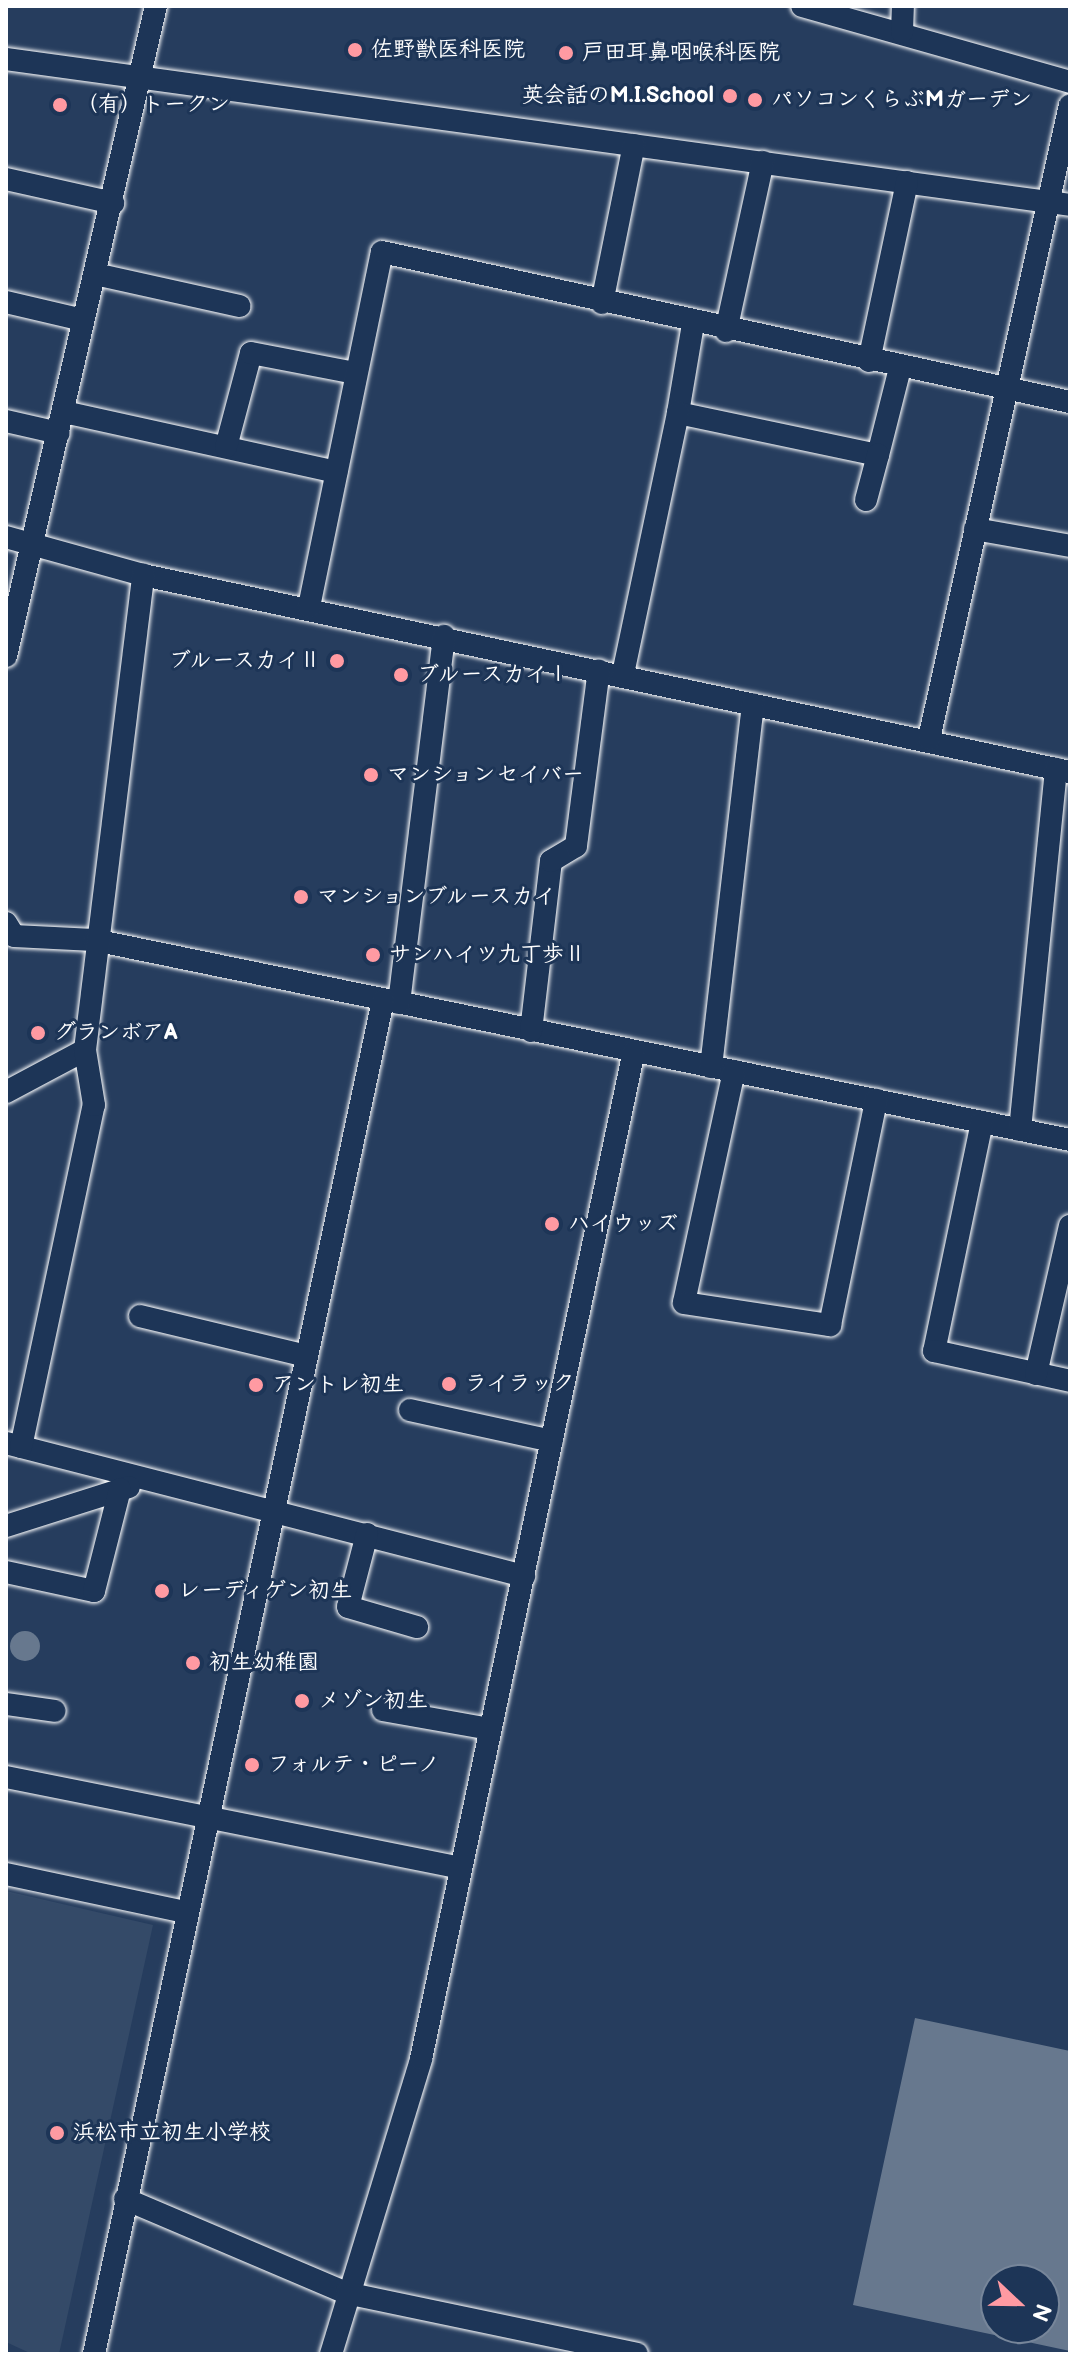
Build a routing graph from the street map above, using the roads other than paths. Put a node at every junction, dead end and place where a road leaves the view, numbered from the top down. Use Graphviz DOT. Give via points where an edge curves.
graph roads {
  1 [pos="156,6"];
  2 [pos="802,6"];
  3 [pos="903,6"];
  4 [pos="902,32"];
  5 [pos="6,59"];
  6 [pos="141,77"];
  7 [pos="1070,82"];
  8 [pos="1070,105"];
  9 [pos="634,145"];
  10 [pos="763,162"];
  11 [pos="6,179"];
  12 [pos="907,182"];
  13 [pos="1046,202"];
  14 [pos="113,203"];
  15 [pos="1070,205"];
  16 [pos="95,274"];
  17 [pos="6,302"];
  18 [pos="602,303"];
  19 [pos="239,306"];
  20 [pos="83,320"];
  21 [pos="693,324"];
  22 [pos="726,331"];
  23 [pos="869,361"];
  24 [pos="900,368"];
  25 [pos="355,373"];
  26 [pos="1004,388"];
  27 [pos="1069,396"];
  28 [pos="678,413"];
  29 [pos="6,421"];
  30 [pos="62,423"];
  31 [pos="226,447"];
  32 [pos="878,455"];
  33 [pos="336,472"];
  34 [pos="866,500"];
  35 [pos="975,529"];
  36 [pos="6,537"];
  37 [pos="31,545"];
  38 [pos="1070,546"];
  39 [pos="143,575"];
  40 [pos="309,607"];
  41 [pos="444,636"];
  42 [pos="6,656"];
  43 [pos="599,670"];
  44 [pos="623,674"];
  45 [pos="753,704"];
  46 [pos="929,739"];
  47 [pos="1063,770"];
  48 [pos="6,923"];
  49 [pos="94,940"];
  50 [pos="391,1002"];
  51 [pos="531,1031"];
  52 [pos="85,1050"];
  53 [pos="634,1051"];
  54 [pos="711,1067"];
  55 [pos="734,1071"];
  56 [pos="6,1092"];
  57 [pos="876,1100"];
  58 [pos="982,1122"];
  59 [pos="1020,1130"];
  60 [pos="1070,1140"];
  61 [pos="1070,1226"];
  62 [pos="140,1316"];
  63 [pos="306,1356"];
  64 [pos="1036,1374"];
  65 [pos="1070,1381"];
  66 [pos="410,1410"];
  67 [pos="552,1441"];
  68 [pos="11,1447"];
  69 [pos="150,1483"];
  70 [pos="120,1489"];
  71 [pos="272,1509"];
  72 [pos="6,1526"];
  73 [pos="367,1534"];
  74 [pos="6,1572"];
  75 [pos="524,1576"];
  76 [pos="417,1627"];
  77 [pos="6,1704"];
  78 [pos="383,1710"];
  79 [pos="55,1711"];
  80 [pos="490,1729"];
  81 [pos="6,1777"];
  82 [pos="207,1816"];
  83 [pos="460,1868"];
  84 [pos="6,1874"];
  85 [pos="185,1912"];
  86 [pos="125,2199"];
  87 [pos="346,2293"];
  88 [pos="94,2354"];
  89 [pos="331,2354"];
  90 [pos="637,2354"];
  1 -- 6 [label="street"];
  2 -- 4 [label="street"];
  3 -- 4 [label="street"];
  4 -- 7 [label="street"];
  5 -- 6 [label="street"];
  6 -- 9 [label="street"];
  6 -- 14 [label="street"];
  8 -- 13 [label="street"];
  9 -- 10 [label="street"];
  9 -- 18 [label="street"];
  10 -- 12 [label="street"];
  10 -- 22 [label="street"];
  11 -- 14 [label="street"];
  12 -- 13 [label="street"];
  12 -- 23 [label="street"];
  13 -- 15 [label="street"];
  13 -- 26 [label="street"];
  14 -- 16 [label="street"];
  16 -- 19 [label="street"];
  16 -- 20 [label="street"];
  17 -- 20 [label="street"];
  18 -- 21 [label="street"];
  18 -- 25 [label="street" via="382,252"];
  20 -- 30 [label="street"];
  21 -- 22 [label="street"];
  21 -- 28 [label="street"];
  22 -- 23 [label="street"];
  23 -- 24 [label="street"];
  24 -- 26 [label="street"];
  24 -- 32 [label="street"];
  25 -- 31 [label="street" via="251,353"];
  25 -- 33 [label="street"];
  26 -- 27 [label="street"];
  26 -- 35 [label="street"];
  28 -- 32 [label="street"];
  28 -- 44 [label="street"];
  29 -- 30 [label="street"];
  30 -- 31 [label="street"];
  30 -- 37 [label="street"];
  31 -- 33 [label="street"];
  32 -- 34 [label="street"];
  33 -- 40 [label="street"];
  35 -- 38 [label="street"];
  35 -- 46 [label="street"];
  36 -- 37 [label="street"];
  37 -- 39 [label="street"];
  37 -- 42 [label="street"];
  39 -- 40 [label="street"];
  39 -- 49 [label="street"];
  40 -- 41 [label="street"];
  41 -- 43 [label="street"];
  41 -- 50 [label="street"];
  43 -- 44 [label="street"];
  43 -- 51 [label="street" via="576,846 551,861"];
  44 -- 45 [label="street"];
  45 -- 46 [label="street"];
  45 -- 54 [label="street"];
  46 -- 47 [label="street"];
  47 -- 59 [label="street"];
  48 -- 49 [label="street" via="14,936"];
  49 -- 50 [label="street"];
  49 -- 52 [label="street"];
  50 -- 51 [label="street"];
  50 -- 63 [label="street"];
  51 -- 53 [label="street"];
  52 -- 56 [label="street"];
  52 -- 68 [label="street" via="94,1105"];
  53 -- 54 [label="street"];
  53 -- 67 [label="street"];
  54 -- 55 [label="street"];
  55 -- 57 [label="street"];
  55 -- 57 [label="street" via="684,1303 830,1325"];
  57 -- 58 [label="street"];
  58 -- 59 [label="street"];
  58 -- 64 [label="street" via="934,1351"];
  59 -- 60 [label="street"];
  61 -- 64 [label="street"];
  62 -- 63 [label="street"];
  63 -- 71 [label="street"];
  64 -- 65 [label="street"];
  66 -- 67 [label="street"];
  67 -- 75 [label="street"];
  68 -- 69 [label="street"];
  69 -- 70 [label="street"];
  69 -- 71 [label="street"];
  70 -- 72 [label="street"];
  70 -- 74 [label="street" via="94,1591"];
  71 -- 73 [label="street"];
  71 -- 82 [label="street"];
  73 -- 75 [label="street"];
  73 -- 76 [label="street" via="348,1607"];
  75 -- 80 [label="street"];
  77 -- 79 [label="street"];
  78 -- 80 [label="street"];
  80 -- 83 [label="street"];
  81 -- 82 [label="street"];
  82 -- 83 [label="street"];
  82 -- 85 [label="street"];
  83 -- 87 [label="street" via="421,2059"];
  84 -- 85 [label="street"];
  85 -- 86 [label="street"];
  86 -- 87 [label="street"];
  86 -- 88 [label="street"];
  87 -- 89 [label="street"];
  87 -- 90 [label="street"];
}
